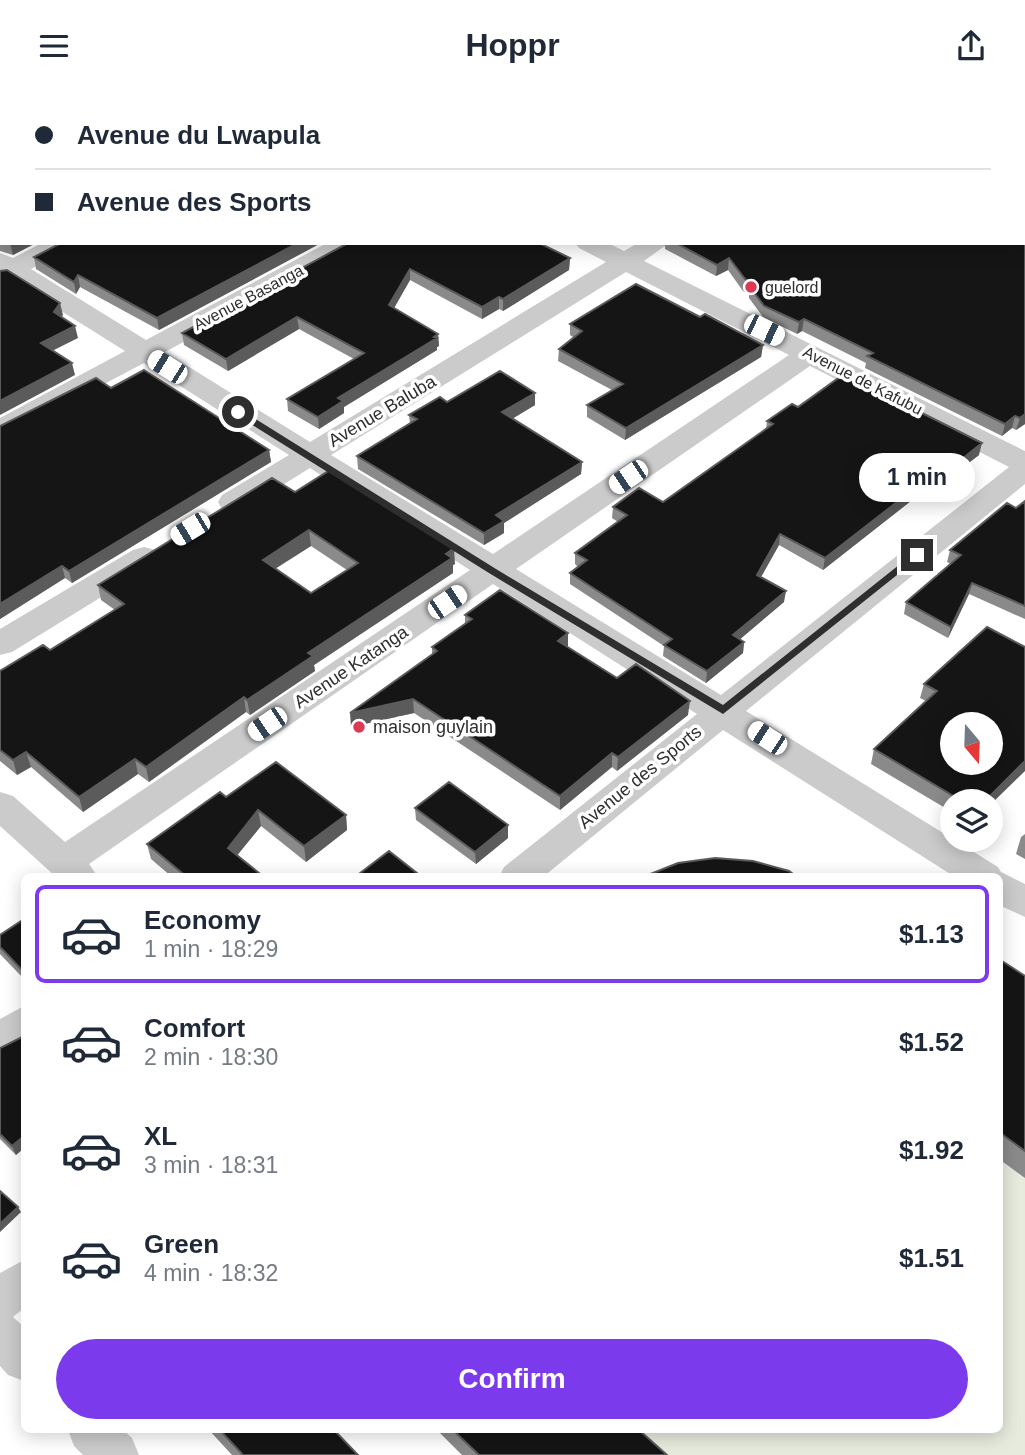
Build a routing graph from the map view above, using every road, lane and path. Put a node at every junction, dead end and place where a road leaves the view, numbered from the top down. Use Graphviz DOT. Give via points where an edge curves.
graph roads {
  1 [pos="56,245"];
  2 [pos="343,245"];
  3 [pos="592,245"];
  4 [pos="653,245"];
  5 [pos="626,262"];
  6 [pos="4,268"];
  7 [pos="144,353"];
  8 [pos="810,353"];
  9 [pos="0,430"];
  10 [pos="309,456"];
  11 [pos="1025,463"];
  12 [pos="1025,469"];
  13 [pos="214,514"];
  14 [pos="166,543"];
  15 [pos="492,571"];
  16 [pos="0,644"];
  17 [pos="723,710"];
  18 [pos="0,804"];
  19 [pos="72,869"];
  20 [pos="522,873"];
  21 [pos="979,873"];
  22 [pos="1003,888"];
  23 [pos="1025,902"];
  24 [pos="21,1025"];
  25 [pos="0,1042"];
  26 [pos="21,1284"];
  27 [pos="0,1301"];
  28 [pos="0,1333"];
  29 [pos="21,1356"];
  30 [pos="94,1433"];
  31 [pos="115,1455"];
  1 -- 6 [label="street"];
  2 -- 7 [label="street, Avenue Basanga"];
  3 -- 5 [label="street, Avenue de Kafubu"];
  4 -- 5 [label="street, Avenue Baluba"];
  5 -- 8 [label="street, Avenue de Kafubu"];
  5 -- 10 [label="street, Avenue Baluba"];
  6 -- 7 [label="street"];
  7 -- 9 [label="street, Avenue Basanga"];
  7 -- 10 [label="street"];
  8 -- 11 [label="street, Avenue de Kafubu"];
  8 -- 15 [label="street, Avenue Katanga"];
  10 -- 13 [label="street, Avenue Baluba"];
  10 -- 15 [label="street"];
  12 -- 17 [label="street, Avenue des Sports"];
  14 -- 16 [label="street"];
  15 -- 17 [label="street"];
  15 -- 19 [label="street, Avenue Katanga"];
  17 -- 20 [label="street, Avenue des Sports"];
  17 -- 21 [label="street"];
  18 -- 19 [label="street"];
  22 -- 23 [label="street"];
  24 -- 25 [label="street"];
  26 -- 27 [label="street"];
  28 -- 29 [label="street"];
  30 -- 31 [label="street"];
}
